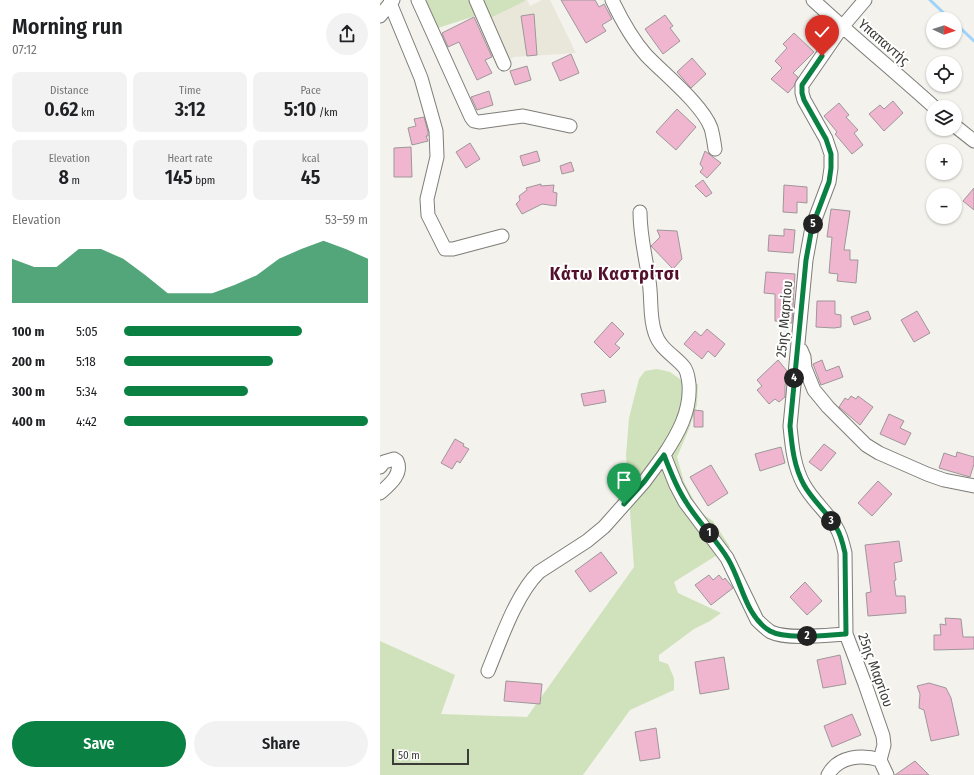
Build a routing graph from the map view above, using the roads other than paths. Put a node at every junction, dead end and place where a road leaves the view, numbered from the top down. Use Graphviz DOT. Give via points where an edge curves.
graph roads {
  1 [pos="418,0"];
  2 [pos="476,0"];
  3 [pos="612,0"];
  4 [pos="814,0"];
  5 [pos="865,0"];
  6 [pos="392,2"];
  7 [pos="380,16"];
  8 [pos="842,27"];
  9 [pos="504,64"];
  10 [pos="926,100"];
  11 [pos="570,126"];
  12 [pos="962,132"];
  13 [pos="974,141"];
  14 [pos="715,149"];
  15 [pos="640,212"];
  16 [pos="502,236"];
  17 [pos="798,348"];
  18 [pos="664,455"];
  19 [pos="380,466"];
  20 [pos="974,486"];
  21 [pos="380,493"];
  22 [pos="846,634"];
  23 [pos="488,671"];
  24 [pos="880,760"];
  25 [pos="828,775"];
  26 [pos="887,775"];
  1 -- 11 [label="street" via="474,121 523,116"];
  2 -- 9 [label="street"];
  3 -- 14 [label="street" via="621,19 646,54 698,108 707,121"];
  4 -- 8 [label="street, Υπαπαντής"];
  5 -- 8 [label="street, 25ης Μαρτίου"];
  6 -- 7 [label="street"];
  6 -- 16 [label="street" via="421,78 436,131 437,156 427,199 428,215 445,249 453,250"];
  8 -- 10 [label="street, Υπαπαντής"];
  8 -- 17 [label="street, 25ης Μαρτίου" via="802,85 804,100 826,139 831,154 831,168 829,182 812,227 806,260"];
  12 -- 13 [label="street"];
  15 -- 18 [label="street" via="640,231 649,281 654,333 663,348 684,368 690,393 679,431"];
  17 -- 20 [label="street" via="802,350 805,368 814,390 866,445 927,474"];
  17 -- 22 [label="street, 25ης Μαρτίου" via="792,390 792,450 805,486 836,527 843,542"];
  18 -- 22 [label="street" via="685,502 727,558 756,620 780,635"];
  18 -- 23 [label="street" via="604,527 533,578 520,598"];
  19 -- 21 [label="street" via="394,459 399,464 397,474"];
  22 -- 24 [label="street, 25ης Μαρτίου" via="883,736 884,745"];
  24 -- 25 [label="street" via="865,757 845,760 835,765"];
  24 -- 26 [label="street"];
}
